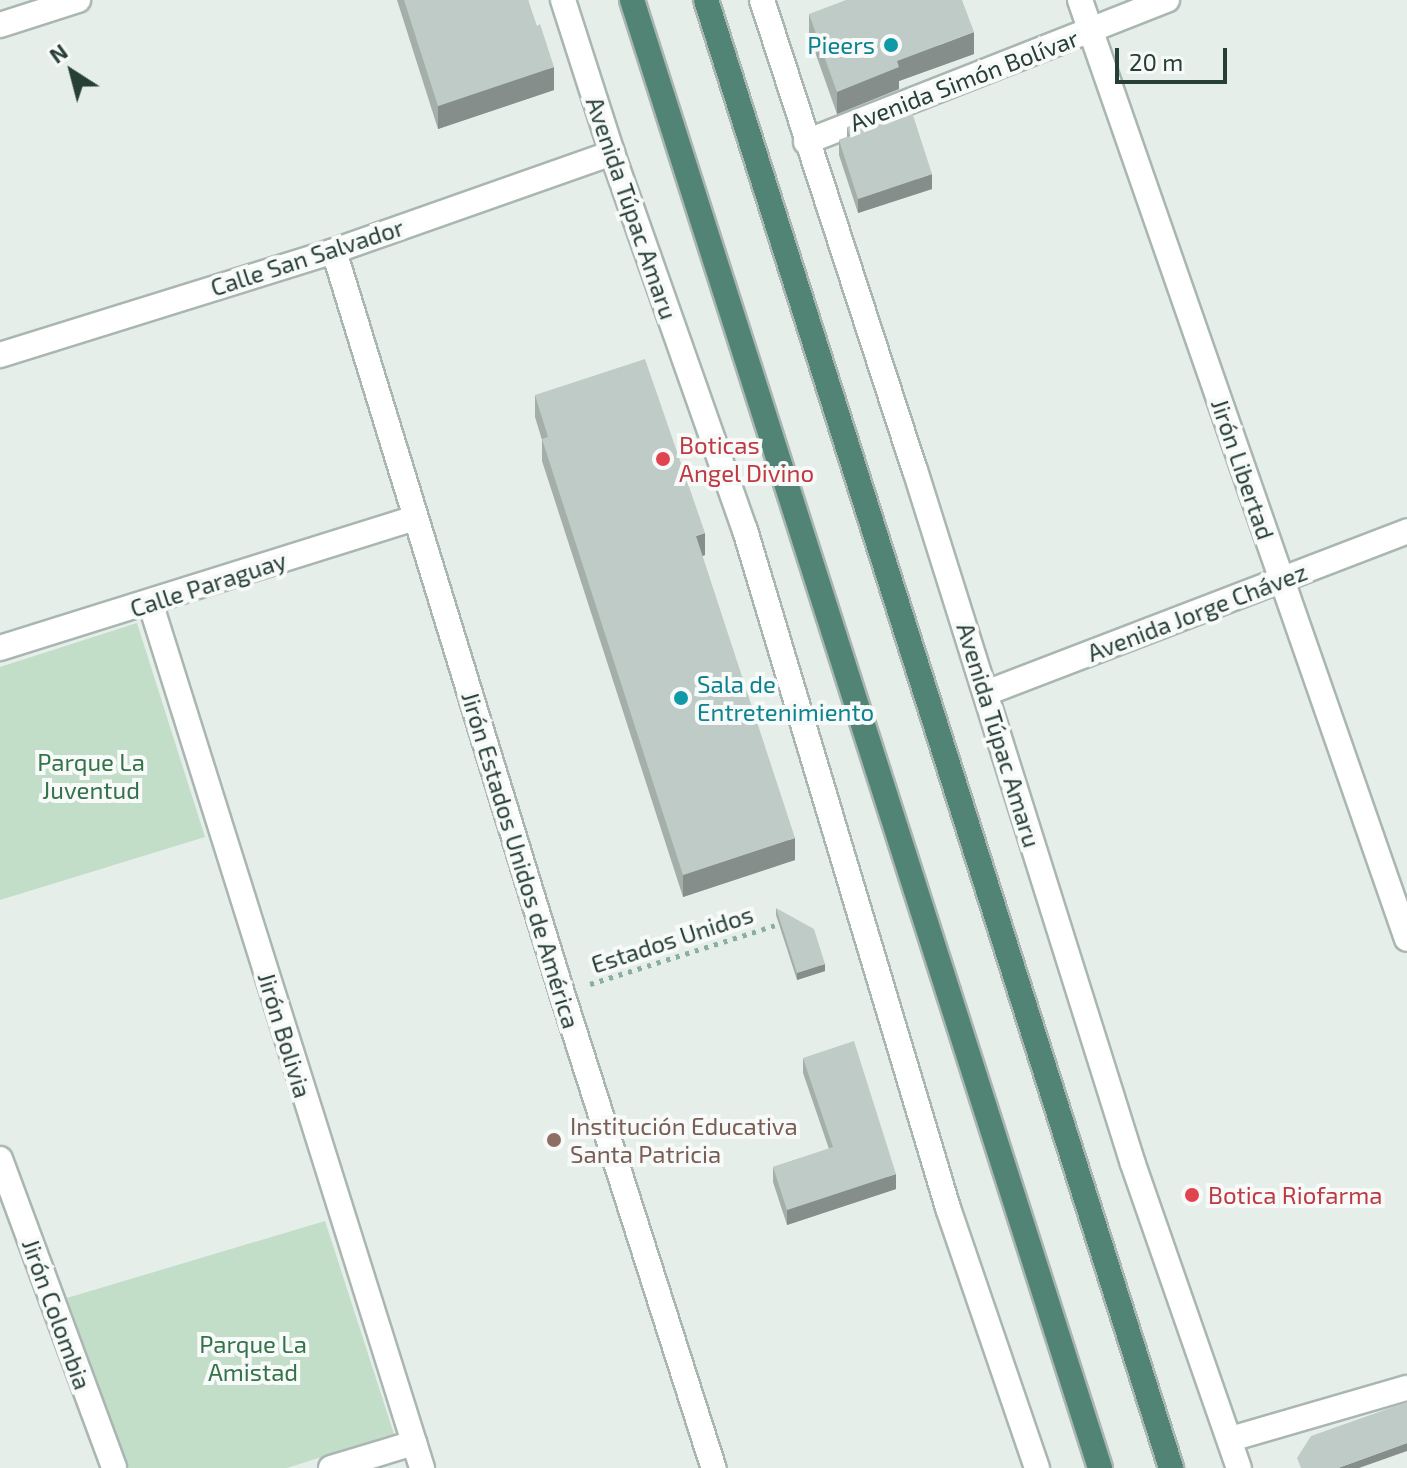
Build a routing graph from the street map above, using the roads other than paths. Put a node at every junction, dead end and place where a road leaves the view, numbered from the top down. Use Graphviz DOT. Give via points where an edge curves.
graph roads {
  1 [pos="78,0"];
  2 [pos="563,0"];
  3 [pos="632,0"];
  4 [pos="706,0"];
  5 [pos="762,0"];
  6 [pos="1080,0"];
  7 [pos="1167,0"];
  8 [pos="0,25"];
  9 [pos="1089,31"];
  10 [pos="806,142"];
  11 [pos="612,153"];
  12 [pos="334,251"];
  13 [pos="0,355"];
  14 [pos="415,518"];
  15 [pos="1407,531"];
  16 [pos="1282,579"];
  17 [pos="150,602"];
  18 [pos="0,648"];
  19 [pos="986,693"];
  20 [pos="1407,939"];
  21 [pos="0,1159"];
  22 [pos="1407,1388"];
  23 [pos="1231,1439"];
  24 [pos="414,1443"];
  25 [pos="114,1468"];
  26 [pos="331,1468"];
  27 [pos="422,1468"];
  28 [pos="714,1468"];
  29 [pos="1037,1468"];
  30 [pos="1100,1468"];
  31 [pos="1171,1468"];
  32 [pos="1239,1468"];
  1 -- 8 [label="street"];
  2 -- 11 [label="street, Avenida Túpac Amaru"];
  3 -- 30 [label="highway"];
  4 -- 31 [label="highway"];
  5 -- 10 [label="street, Avenida Túpac Amaru"];
  6 -- 9 [label="street, Jirón Libertad"];
  7 -- 9 [label="street, Avenida Simón Bolívar"];
  9 -- 10 [label="street, Avenida Simón Bolívar"];
  9 -- 16 [label="street, Jirón Libertad"];
  10 -- 19 [label="street, Avenida Túpac Amaru"];
  11 -- 12 [label="street, Calle San Salvador"];
  11 -- 29 [label="street, Avenida Túpac Amaru" via="745,530 948,1208"];
  12 -- 13 [label="street, Calle San Salvador"];
  12 -- 14 [label="street, Jirón Estados Unidos de América"];
  14 -- 17 [label="street, Calle Paraguay"];
  14 -- 28 [label="street, Jirón Estados Unidos de América"];
  15 -- 16 [label="street, Avenida Jorge Chávez"];
  16 -- 19 [label="street, Avenida Jorge Chávez"];
  16 -- 20 [label="street, Jirón Libertad"];
  17 -- 18 [label="street, Calle Paraguay"];
  17 -- 24 [label="street, Jirón Bolivia"];
  19 -- 23 [label="street, Avenida Túpac Amaru" via="1133,1164"];
  21 -- 25 [label="street, Jirón Colombia"];
  22 -- 23 [label="street"];
  23 -- 32 [label="street, Avenida Túpac Amaru"];
  24 -- 26 [label="street"];
  24 -- 27 [label="street, Jirón Bolivia"];
}
